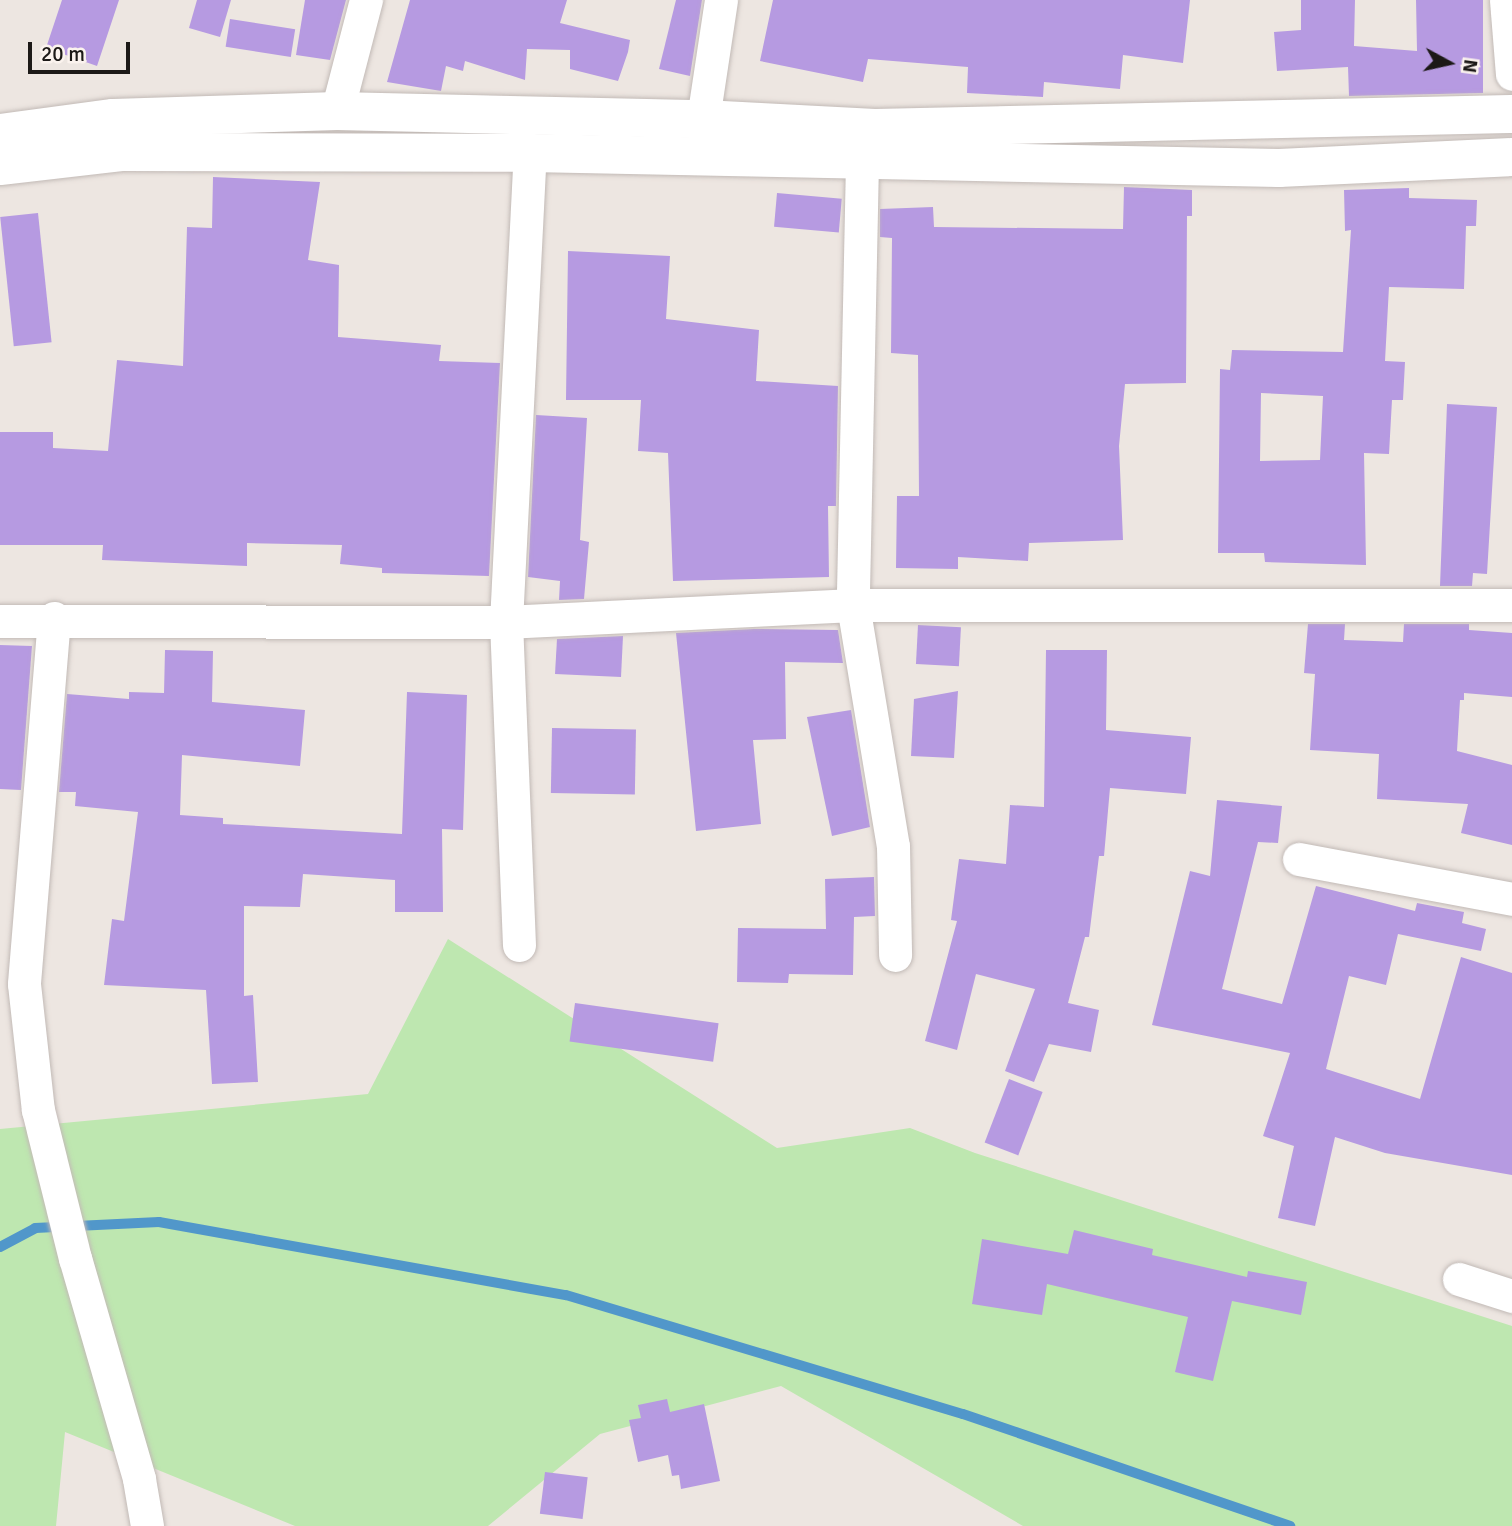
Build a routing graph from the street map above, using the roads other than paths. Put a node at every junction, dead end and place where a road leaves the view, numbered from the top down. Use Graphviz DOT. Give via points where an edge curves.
graph roads {
  1 [pos="366,0"];
  2 [pos="721,0"];
  3 [pos="1506,0"];
  4 [pos="1512,74"];
  5 [pos="337,111"];
  6 [pos="1512,114"];
  7 [pos="703,119"];
  8 [pos="0,134"];
  9 [pos="530,153"];
  10 [pos="1512,157"];
  11 [pos="862,162"];
  12 [pos="0,166"];
  13 [pos="853,605"];
  14 [pos="1512,605"];
  15 [pos="54,618"];
  16 [pos="0,621"];
  17 [pos="506,622"];
  18 [pos="1299,859"];
  19 [pos="1512,899"];
  20 [pos="519,945"];
  21 [pos="895,955"];
  22 [pos="1459,1279"];
  23 [pos="1512,1296"];
  24 [pos="146,1526"];
  1 -- 5 [label="street"];
  2 -- 7 [label="street"];
  3 -- 4 [label="street"];
  5 -- 7 [label="main road"];
  5 -- 8 [label="main road" via="113,118"];
  6 -- 7 [label="main road" via="876,128"];
  9 -- 11 [label="main road"];
  9 -- 12 [label="main road" via="123,152"];
  9 -- 17 [label="street"];
  10 -- 11 [label="main road" via="1279,168"];
  11 -- 13 [label="street"];
  13 -- 14 [label="street"];
  13 -- 17 [label="street"];
  13 -- 21 [label="street" via="893,846"];
  15 -- 16 [label="street"];
  15 -- 17 [label="street"];
  15 -- 24 [label="street" via="24,984 38,1110 139,1479"];
  17 -- 20 [label="street"];
  18 -- 19 [label="street"];
  22 -- 23 [label="street"];
}
